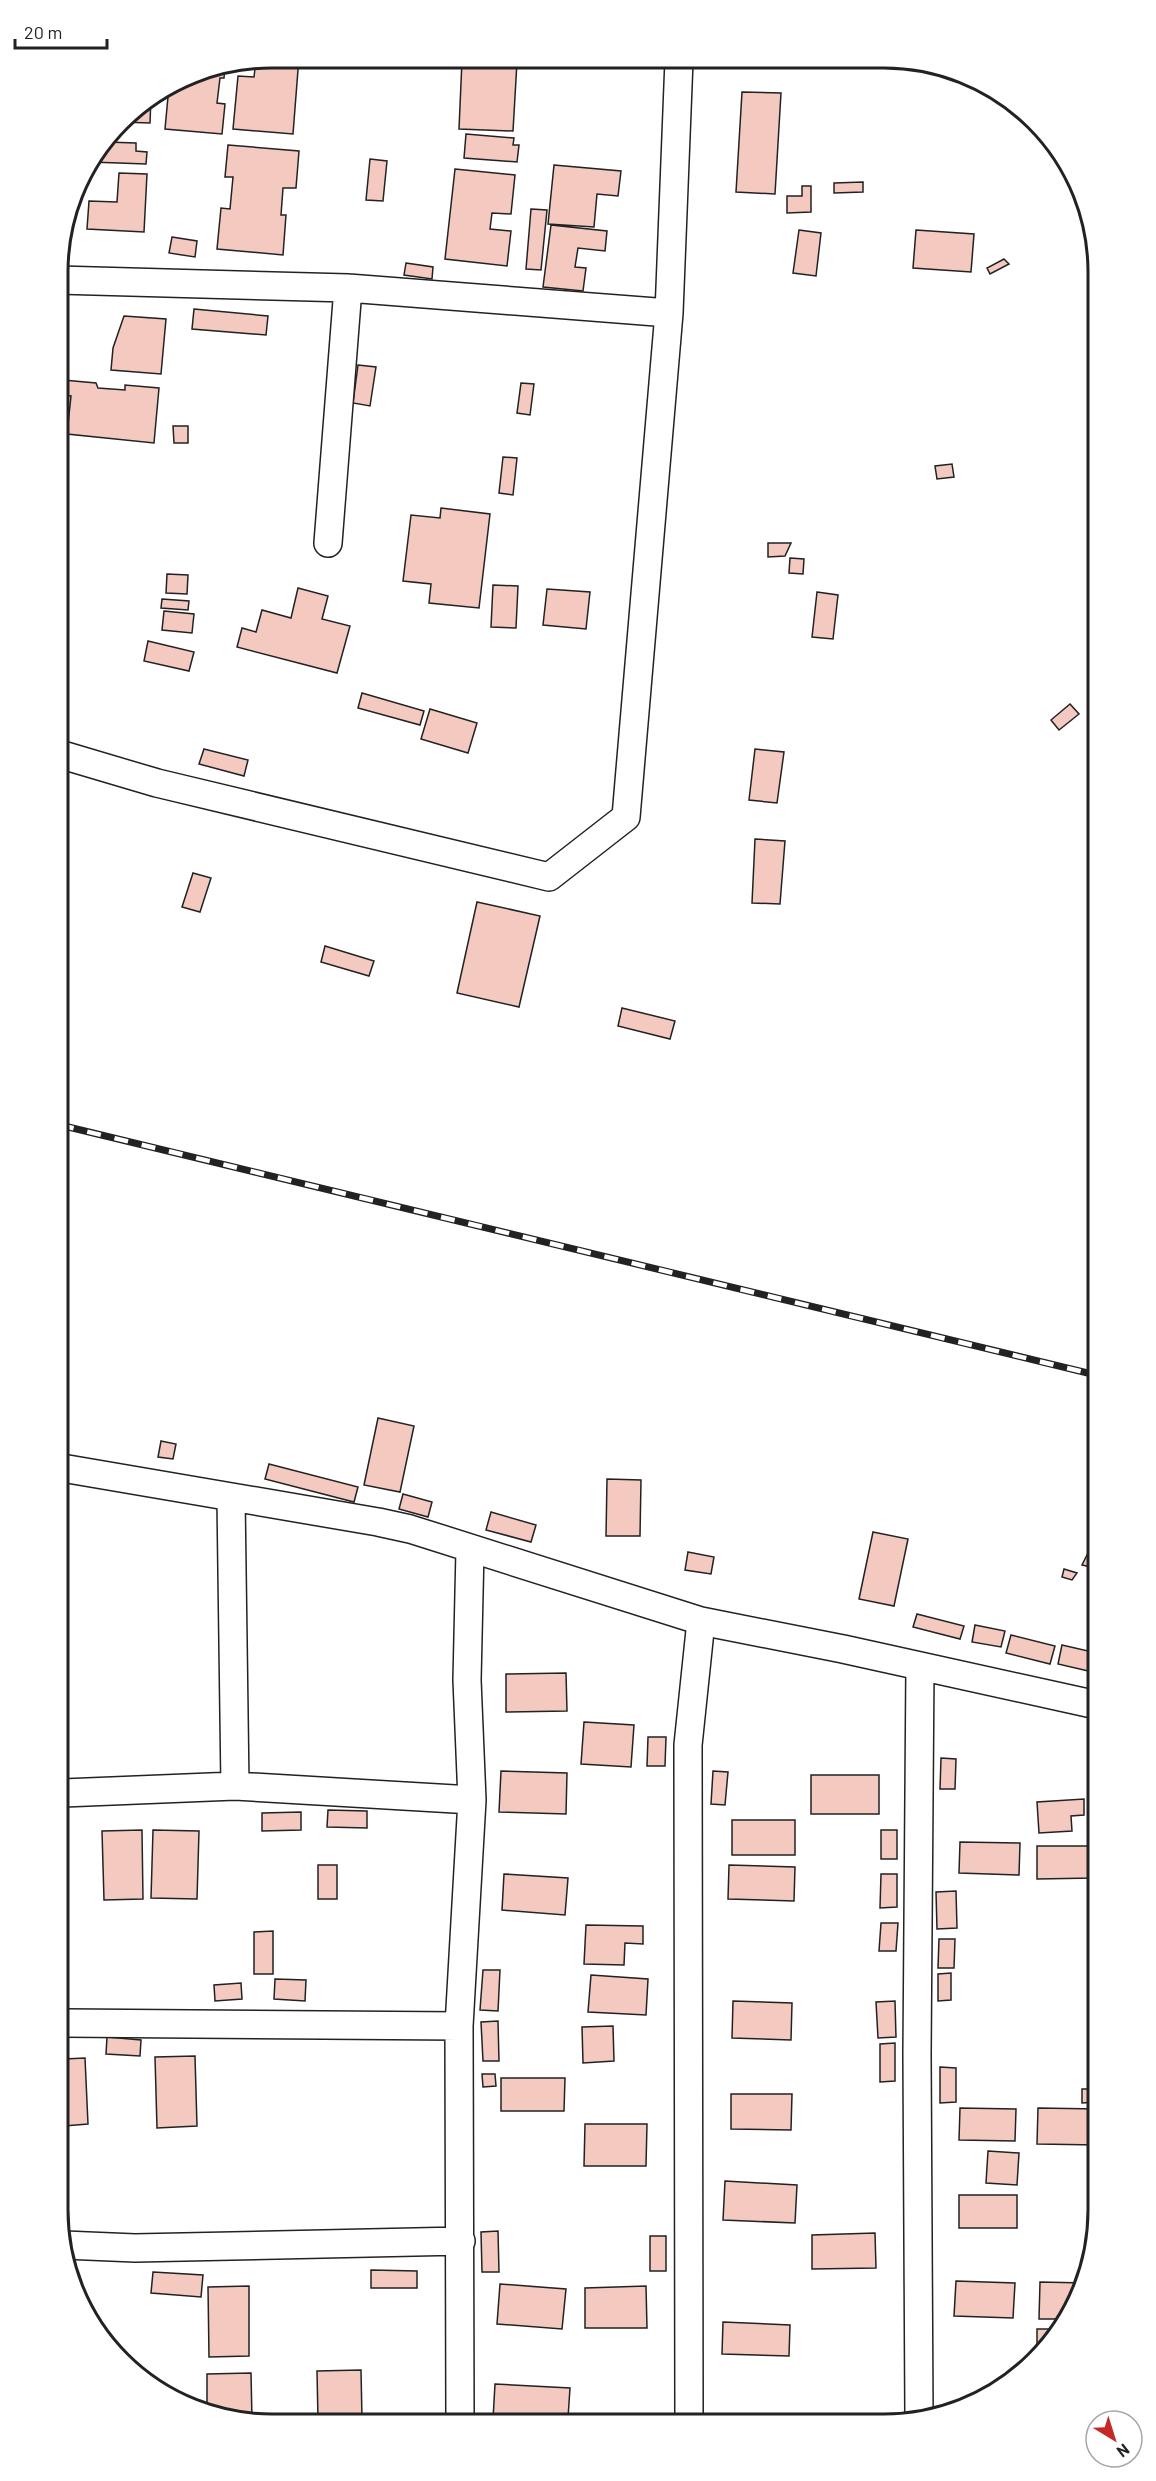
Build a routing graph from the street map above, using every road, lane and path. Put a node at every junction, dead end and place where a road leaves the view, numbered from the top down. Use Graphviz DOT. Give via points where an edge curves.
graph roads {
  1 [pos="679,68"];
  2 [pos="68,280"];
  3 [pos="348,288"];
  4 [pos="669,313"];
  5 [pos="328,543"];
  6 [pos="68,757"];
  7 [pos="68,1469"];
  8 [pos="231,1498"];
  9 [pos="470,1550"];
  10 [pos="701,1621"];
  11 [pos="920,1666"];
  12 [pos="1088,1703"];
  13 [pos="235,1786"];
  14 [pos="68,1793"];
  15 [pos="472,1800"];
  16 [pos="68,2024"];
  17 [pos="459,2026"];
  18 [pos="461,2241"];
  19 [pos="71,2245"];
  20 [pos="919,2410"];
  21 [pos="460,2414"];
  22 [pos="689,2414"];
  1 -- 4 [label="street"];
  2 -- 3 [label="street"];
  3 -- 4 [label="street"];
  3 -- 5 [label="street"];
  4 -- 6 [label="street" via="626,817 549,877 157,783"];
  7 -- 8 [label="street"];
  8 -- 9 [label="street" via="378,1522"];
  8 -- 13 [label="street"];
  9 -- 10 [label="street"];
  9 -- 15 [label="street" via="467,1680"];
  10 -- 11 [label="street"];
  10 -- 22 [label="street" via="688,1745"];
  11 -- 12 [label="street"];
  11 -- 20 [label="street"];
  13 -- 14 [label="street"];
  13 -- 15 [label="street"];
  15 -- 17 [label="street"];
  16 -- 17 [label="street"];
  17 -- 18 [label="street"];
  18 -- 19 [label="street" via="135,2248"];
  18 -- 21 [label="street"];
}
